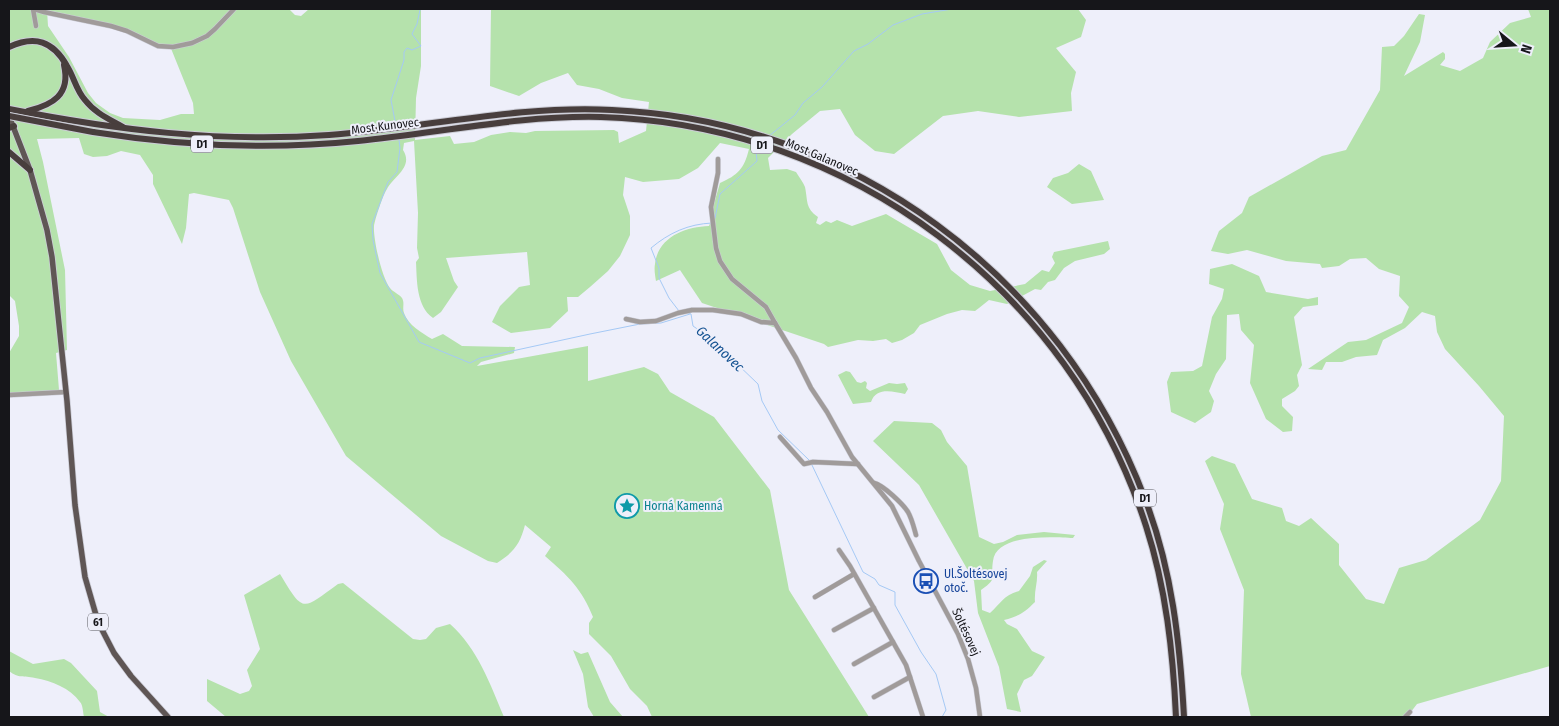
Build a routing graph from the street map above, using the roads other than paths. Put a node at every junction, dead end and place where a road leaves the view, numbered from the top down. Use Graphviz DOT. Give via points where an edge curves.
graph roads {
  1 [pos="33,9"];
  2 [pos="234,9"];
  3 [pos="36,26"];
  4 [pos="9,47"];
  5 [pos="64,62"];
  6 [pos="9,109"];
  7 [pos="24,112"];
  8 [pos="9,116"];
  9 [pos="461,120"];
  10 [pos="656,121"];
  11 [pos="11,127"];
  12 [pos="126,129"];
  13 [pos="9,152"];
  14 [pos="718,159"];
  15 [pos="30,170"];
  16 [pos="626,319"];
  17 [pos="775,323"];
  18 [pos="66,392"];
  19 [pos="9,395"];
  20 [pos="780,437"];
  21 [pos="858,464"];
  22 [pos="872,483"];
  23 [pos="916,535"];
  24 [pos="839,550"];
  25 [pos="854,574"];
  26 [pos="815,597"];
  27 [pos="874,608"];
  28 [pos="834,630"];
  29 [pos="893,642"];
  30 [pos="854,664"];
  31 [pos="910,677"];
  32 [pos="874,697"];
  33 [pos="1410,712"];
  34 [pos="168,717"];
  35 [pos="923,717"];
  36 [pos="980,717"];
  37 [pos="1176,717"];
  38 [pos="1184,717"];
  39 [pos="1405,717"];
  1 -- 2 [label="street" via="111,26 158,46 173,47 207,36"];
  1 -- 3 [label="street"];
  4 -- 5 [label="highway" via="26,41 42,42 56,50"];
  5 -- 7 [label="highway" via="64,86 58,96 46,106"];
  5 -- 12 [label="highway" via="78,92 88,104"];
  6 -- 7 [label="highway, D1"];
  7 -- 12 [label="highway, D1"];
  8 -- 10 [label="highway, Most Kunovec / D1, bridge" via="152,140 263,146 311,145 570,117"];
  8 -- 11 [label="main road, 61"];
  9 -- 12 [label="highway, Most Kunovec / D1" via="310,137 217,137"];
  9 -- 38 [label="highway, Most Galanovec / D1" via="567,109 659,114 714,124 780,142 864,178 954,237 1030,308 1059,343 1099,403 1125,451 1162,551 1173,602"];
  10 -- 37 [label="highway, Most Galanovec / D1" via="760,144 811,162 862,186 908,213 955,248 1022,312 1067,368 1092,407 1138,503 1165,604 1173,658"];
  11 -- 15 [label="main road, 61"];
  13 -- 15 [label="highway"];
  14 -- 17 [label="street" via="711,207 720,261 732,280 766,308"];
  15 -- 18 [label="main road, 61" via="52,257"];
  16 -- 17 [label="street" via="656,321 692,310 712,310"];
  17 -- 21 [label="street, Šoltésovej"];
  18 -- 19 [label="street"];
  18 -- 34 [label="main road, 61" via="75,506 84,568 98,622 114,653"];
  20 -- 21 [label="street" via="804,464"];
  21 -- 22 [label="street, Šoltésovej"];
  22 -- 23 [label="street, Šoltésovej" via="886,490 908,512"];
  22 -- 36 [label="street, Šoltésovej" via="892,506 958,634 976,688"];
  24 -- 25 [label="street"];
  25 -- 26 [label="street"];
  25 -- 27 [label="street"];
  27 -- 28 [label="street"];
  27 -- 29 [label="street"];
  29 -- 30 [label="street"];
  29 -- 31 [label="street"];
  31 -- 32 [label="street"];
  31 -- 35 [label="street"];
  33 -- 39 [label="street"];
}
